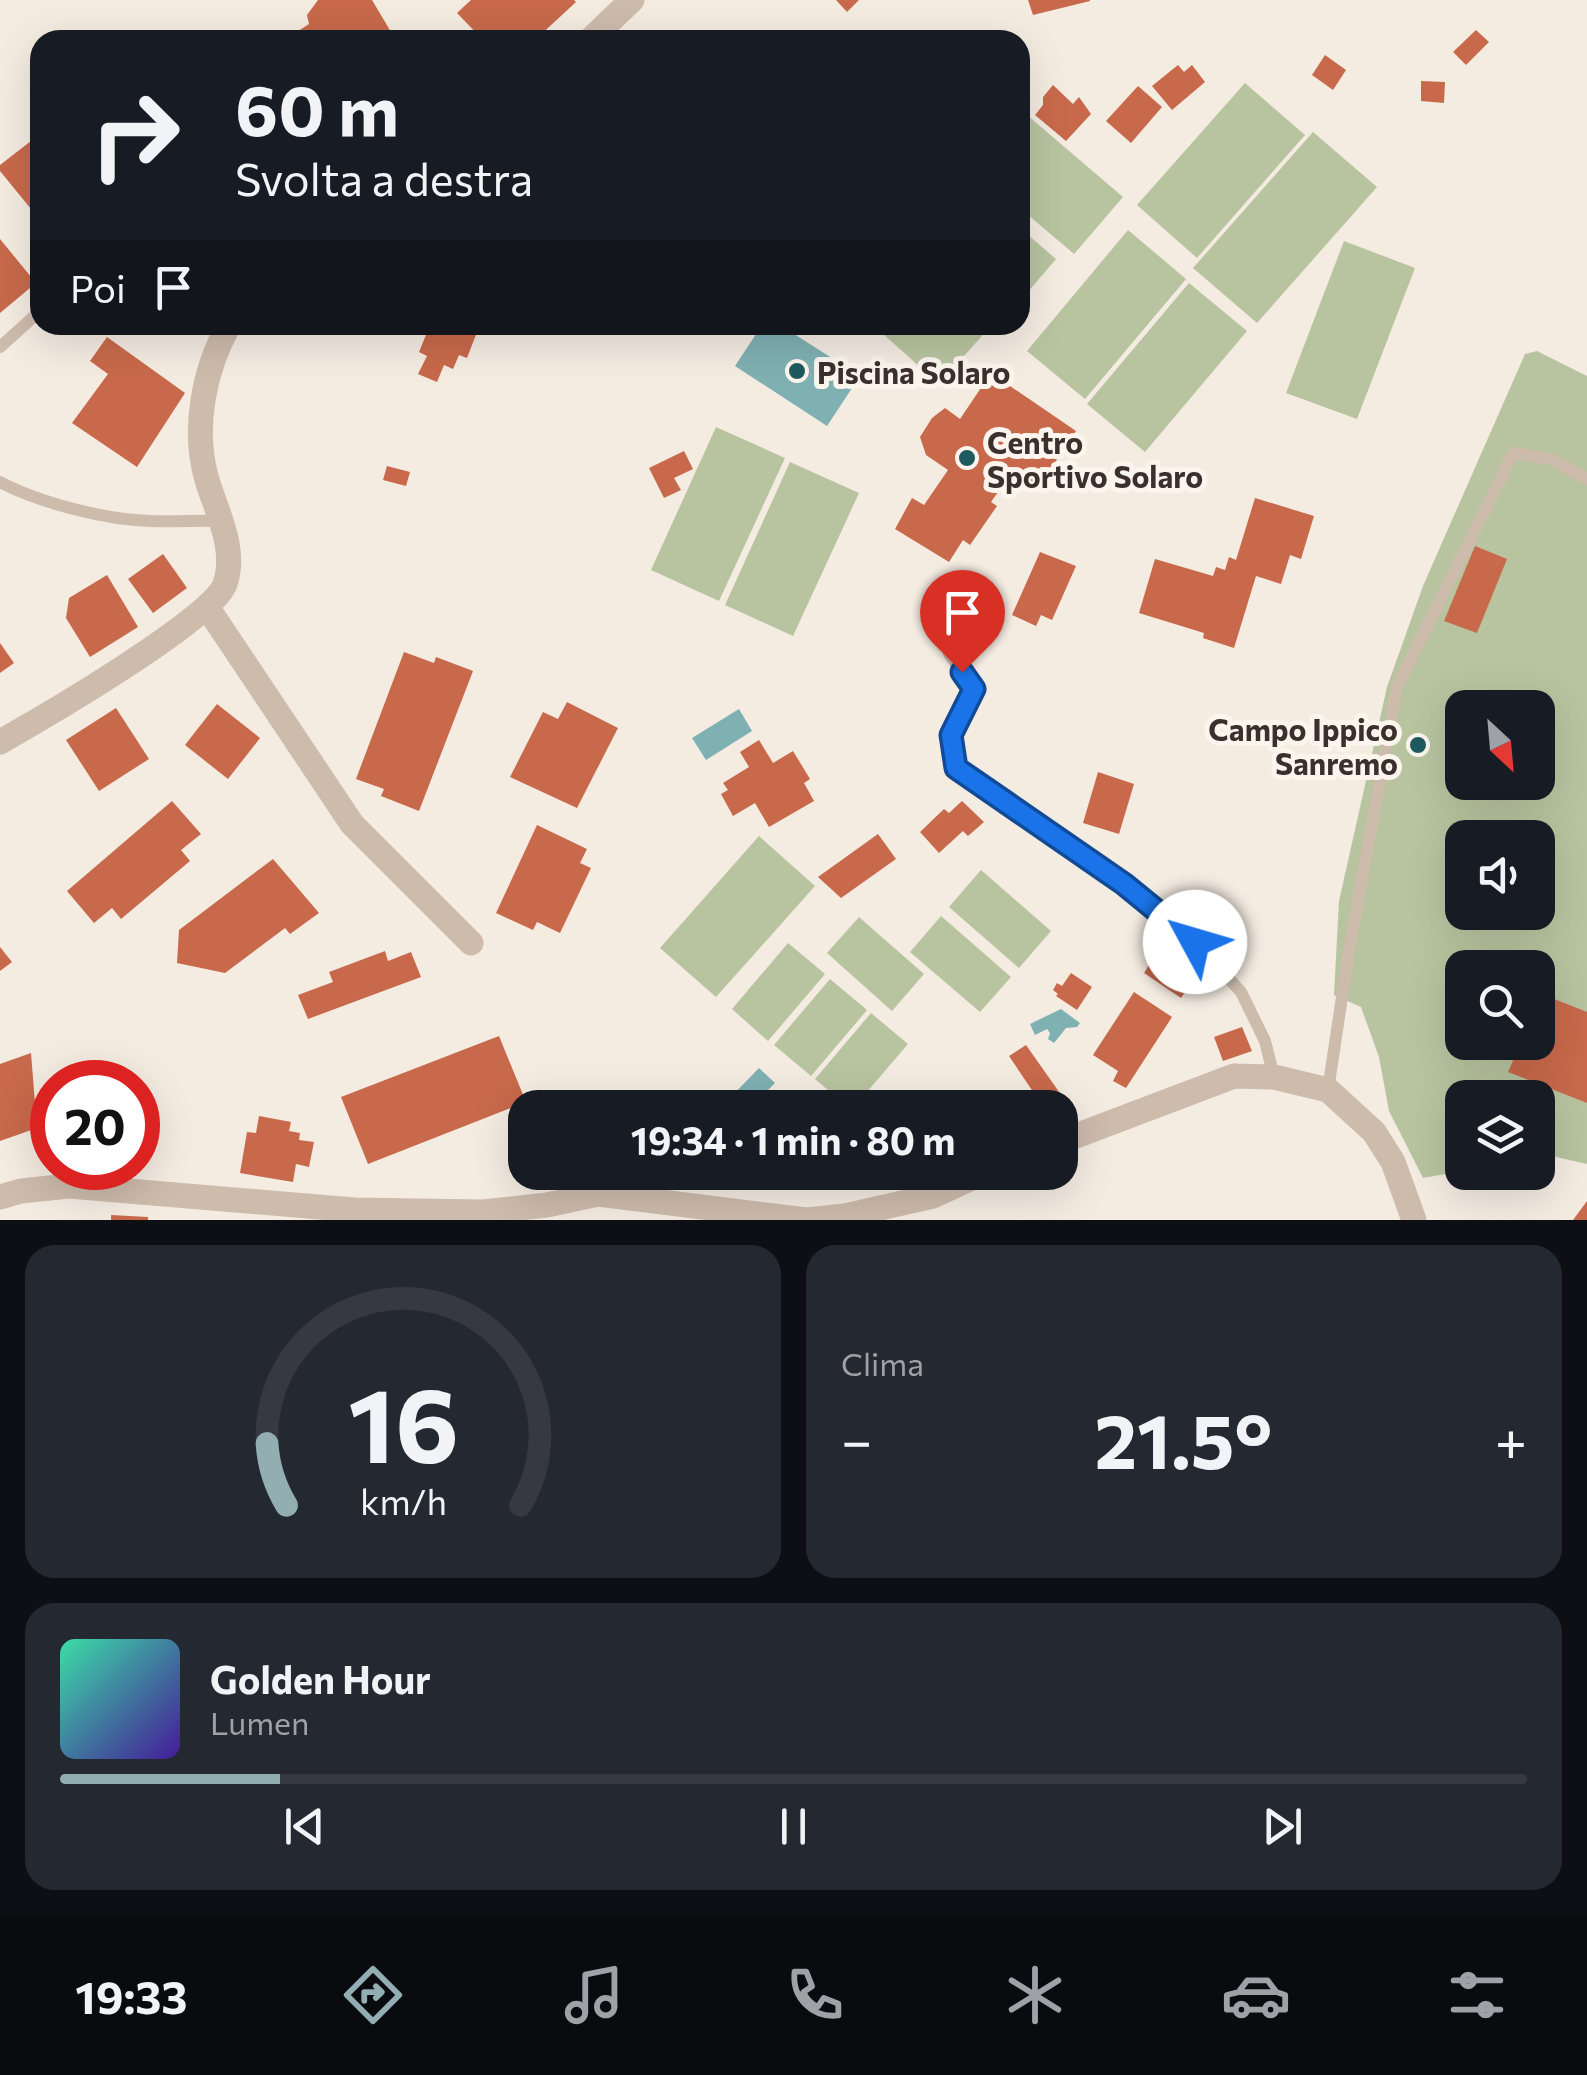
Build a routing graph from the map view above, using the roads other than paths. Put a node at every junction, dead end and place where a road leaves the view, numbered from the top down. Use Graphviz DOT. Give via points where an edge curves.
graph roads {
  1 [pos="632,0"];
  2 [pos="600,30"];
  3 [pos="30,320"];
  4 [pos="224,335"];
  5 [pos="0,347"];
  6 [pos="1587,479"];
  7 [pos="0,482"];
  8 [pos="221,520"];
  9 [pos="206,607"];
  10 [pos="949,654"];
  11 [pos="0,742"];
  12 [pos="471,943"];
  13 [pos="1274,1078"];
  14 [pos="1328,1090"];
  15 [pos="1078,1135"];
  16 [pos="946,1190"];
  17 [pos="0,1197"];
  18 [pos="571,1210"];
  19 [pos="1414,1220"];
  1 -- 2 [label="street"];
  3 -- 5 [label="lane"];
  4 -- 8 [label="street" via="212,356 200,444"];
  6 -- 14 [label="lane" via="1551,459 1513,453 1397,687"];
  7 -- 8 [label="lane" via="149,522"];
  8 -- 9 [label="street" via="230,556 224,588"];
  9 -- 11 [label="street" via="86,694"];
  9 -- 12 [label="street" via="352,824"];
  10 -- 13 [label="lane" via="974,689 951,735 956,768 1124,884 1195,942 1241,992 1266,1040"];
  13 -- 14 [label="street"];
  13 -- 15 [label="street" via="1234,1076"];
  14 -- 19 [label="street" via="1374,1132"];
  16 -- 18 [label="street" via="806,1220 598,1194"];
  17 -- 18 [label="street" via="68,1186 400,1212"];
}
